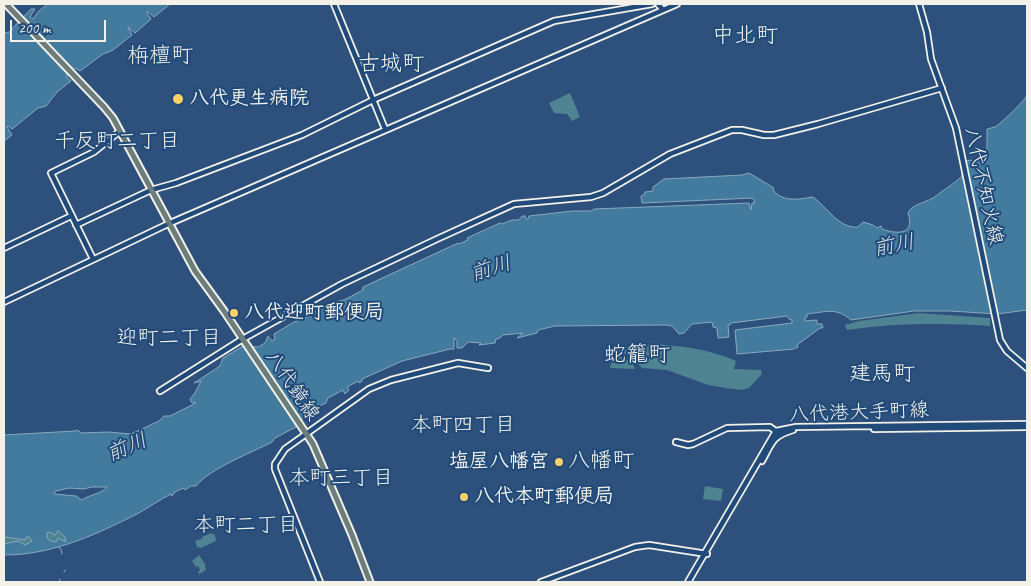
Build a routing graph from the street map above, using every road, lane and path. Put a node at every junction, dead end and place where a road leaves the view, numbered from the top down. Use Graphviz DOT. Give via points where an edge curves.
graph roads {
  1 [pos="6,4"];
  2 [pos="334,4"];
  3 [pos="652,4"];
  4 [pos="658,4"];
  5 [pos="677,4"];
  6 [pos="919,4"];
  7 [pos="663,10"];
  8 [pos="942,88"];
  9 [pos="373,100"];
  10 [pos="385,129"];
  11 [pos="120,132"];
  12 [pos="151,190"];
  13 [pos="71,216"];
  14 [pos="168,224"];
  15 [pos="76,225"];
  16 [pos="4,248"];
  17 [pos="93,259"];
  18 [pos="4,302"];
  19 [pos="244,341"];
  20 [pos="488,368"];
  21 [pos="1027,368"];
  22 [pos="160,390"];
  23 [pos="1027,426"];
  24 [pos="305,432"];
  25 [pos="778,433"];
  26 [pos="676,442"];
  27 [pos="707,554"];
  28 [pos="320,582"];
  29 [pos="370,582"];
  30 [pos="541,582"];
  31 [pos="690,582"];
  1 -- 11 [label="main road, 八代鏡線" via="110,113"];
  2 -- 9 [label="street"];
  3 -- 9 [label="street" via="554,21"];
  4 -- 7 [label="street"];
  5 -- 7 [label="street"];
  6 -- 8 [label="street, 八代不知火線" via="931,59"];
  7 -- 10 [label="street"];
  8 -- 19 [label="street" via="774,134 732,130 670,154 592,197 514,204 364,273"];
  8 -- 21 [label="street, 八代不知火線" via="954,120 1000,340"];
  9 -- 10 [label="street"];
  9 -- 12 [label="street" via="302,134"];
  10 -- 14 [label="street"];
  11 -- 12 [label="main road, 八代鏡線"];
  11 -- 13 [label="street" via="94,152 51,173"];
  12 -- 14 [label="main road, 八代鏡線"];
  12 -- 15 [label="street"];
  13 -- 15 [label="street"];
  13 -- 16 [label="street"];
  14 -- 17 [label="street"];
  14 -- 19 [label="main road, 八代鏡線" via="195,271"];
  15 -- 17 [label="street"];
  17 -- 18 [label="street"];
  19 -- 22 [label="street"];
  19 -- 24 [label="main road, 八代鏡線"];
  20 -- 24 [label="street" via="458,363 391,380 369,389"];
  23 -- 25 [label="street, 八代港大手町線" via="796,427"];
  24 -- 28 [label="street" via="284,449 274,467"];
  24 -- 29 [label="main road, 八代鏡線" via="313,444"];
  25 -- 26 [label="street" via="770,427 727,428 693,444"];
  25 -- 27 [label="street, 八代港大手町線"];
  27 -- 30 [label="street" via="649,545 635,547"];
  27 -- 31 [label="street, 八代港大手町線"];
}
